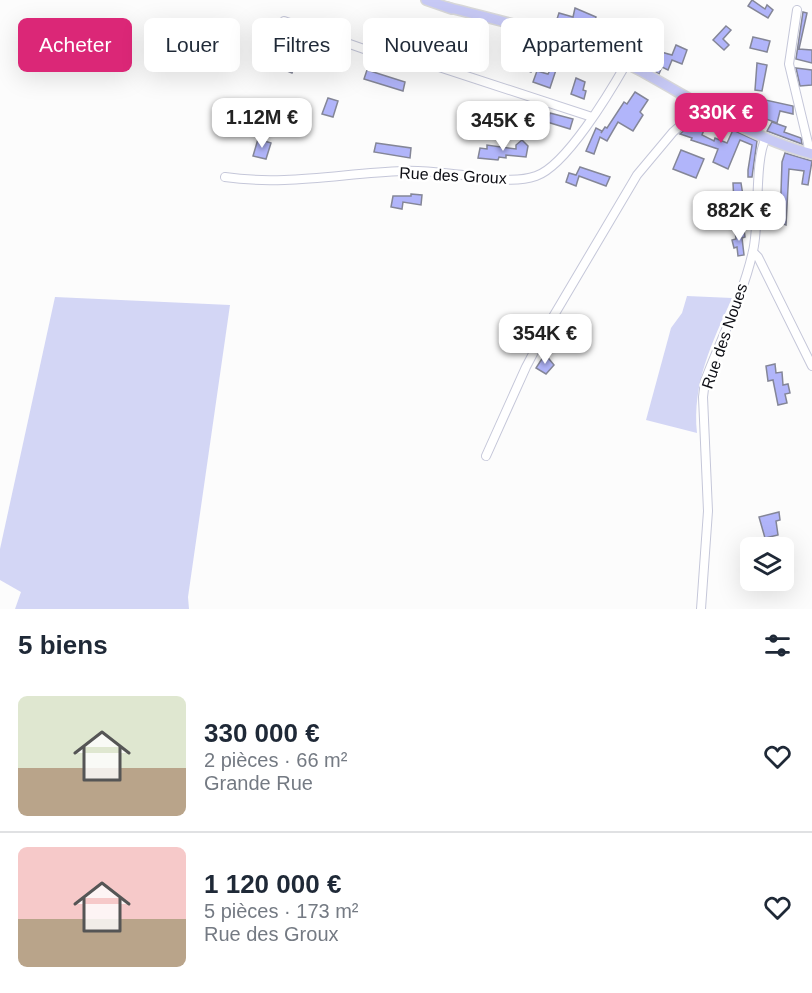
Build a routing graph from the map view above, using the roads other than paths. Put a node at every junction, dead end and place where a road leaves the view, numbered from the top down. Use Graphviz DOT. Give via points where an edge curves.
graph roads {
  1 [pos="426,0"];
  2 [pos="797,10"];
  3 [pos="501,25"];
  4 [pos="351,44"];
  5 [pos="621,72"];
  6 [pos="638,72"];
  7 [pos="704,105"];
  8 [pos="592,117"];
  9 [pos="766,138"];
  10 [pos="810,154"];
  11 [pos="225,177"];
  12 [pos="753,252"];
  13 [pos="812,366"];
  14 [pos="486,456"];
  15 [pos="701,609"];
  1 -- 3 [label="main road"];
  2 -- 10 [label="street" via="789,64"];
  4 -- 8 [label="street" via="439,67"];
  5 -- 8 [label="street, Rue des Groux"];
  6 -- 7 [label="main road"];
  7 -- 9 [label="main road"];
  7 -- 14 [label="street" via="673,132 637,175 547,327"];
  8 -- 11 [label="street, Rue des Groux" via="566,154 536,177 506,179 405,171 273,182"];
  9 -- 10 [label="main road"];
  9 -- 12 [label="street, Rue des Noues" via="761,150"];
  12 -- 13 [label="street"];
  12 -- 15 [label="street, Rue des Noues" via="705,381 708,511"];
}
